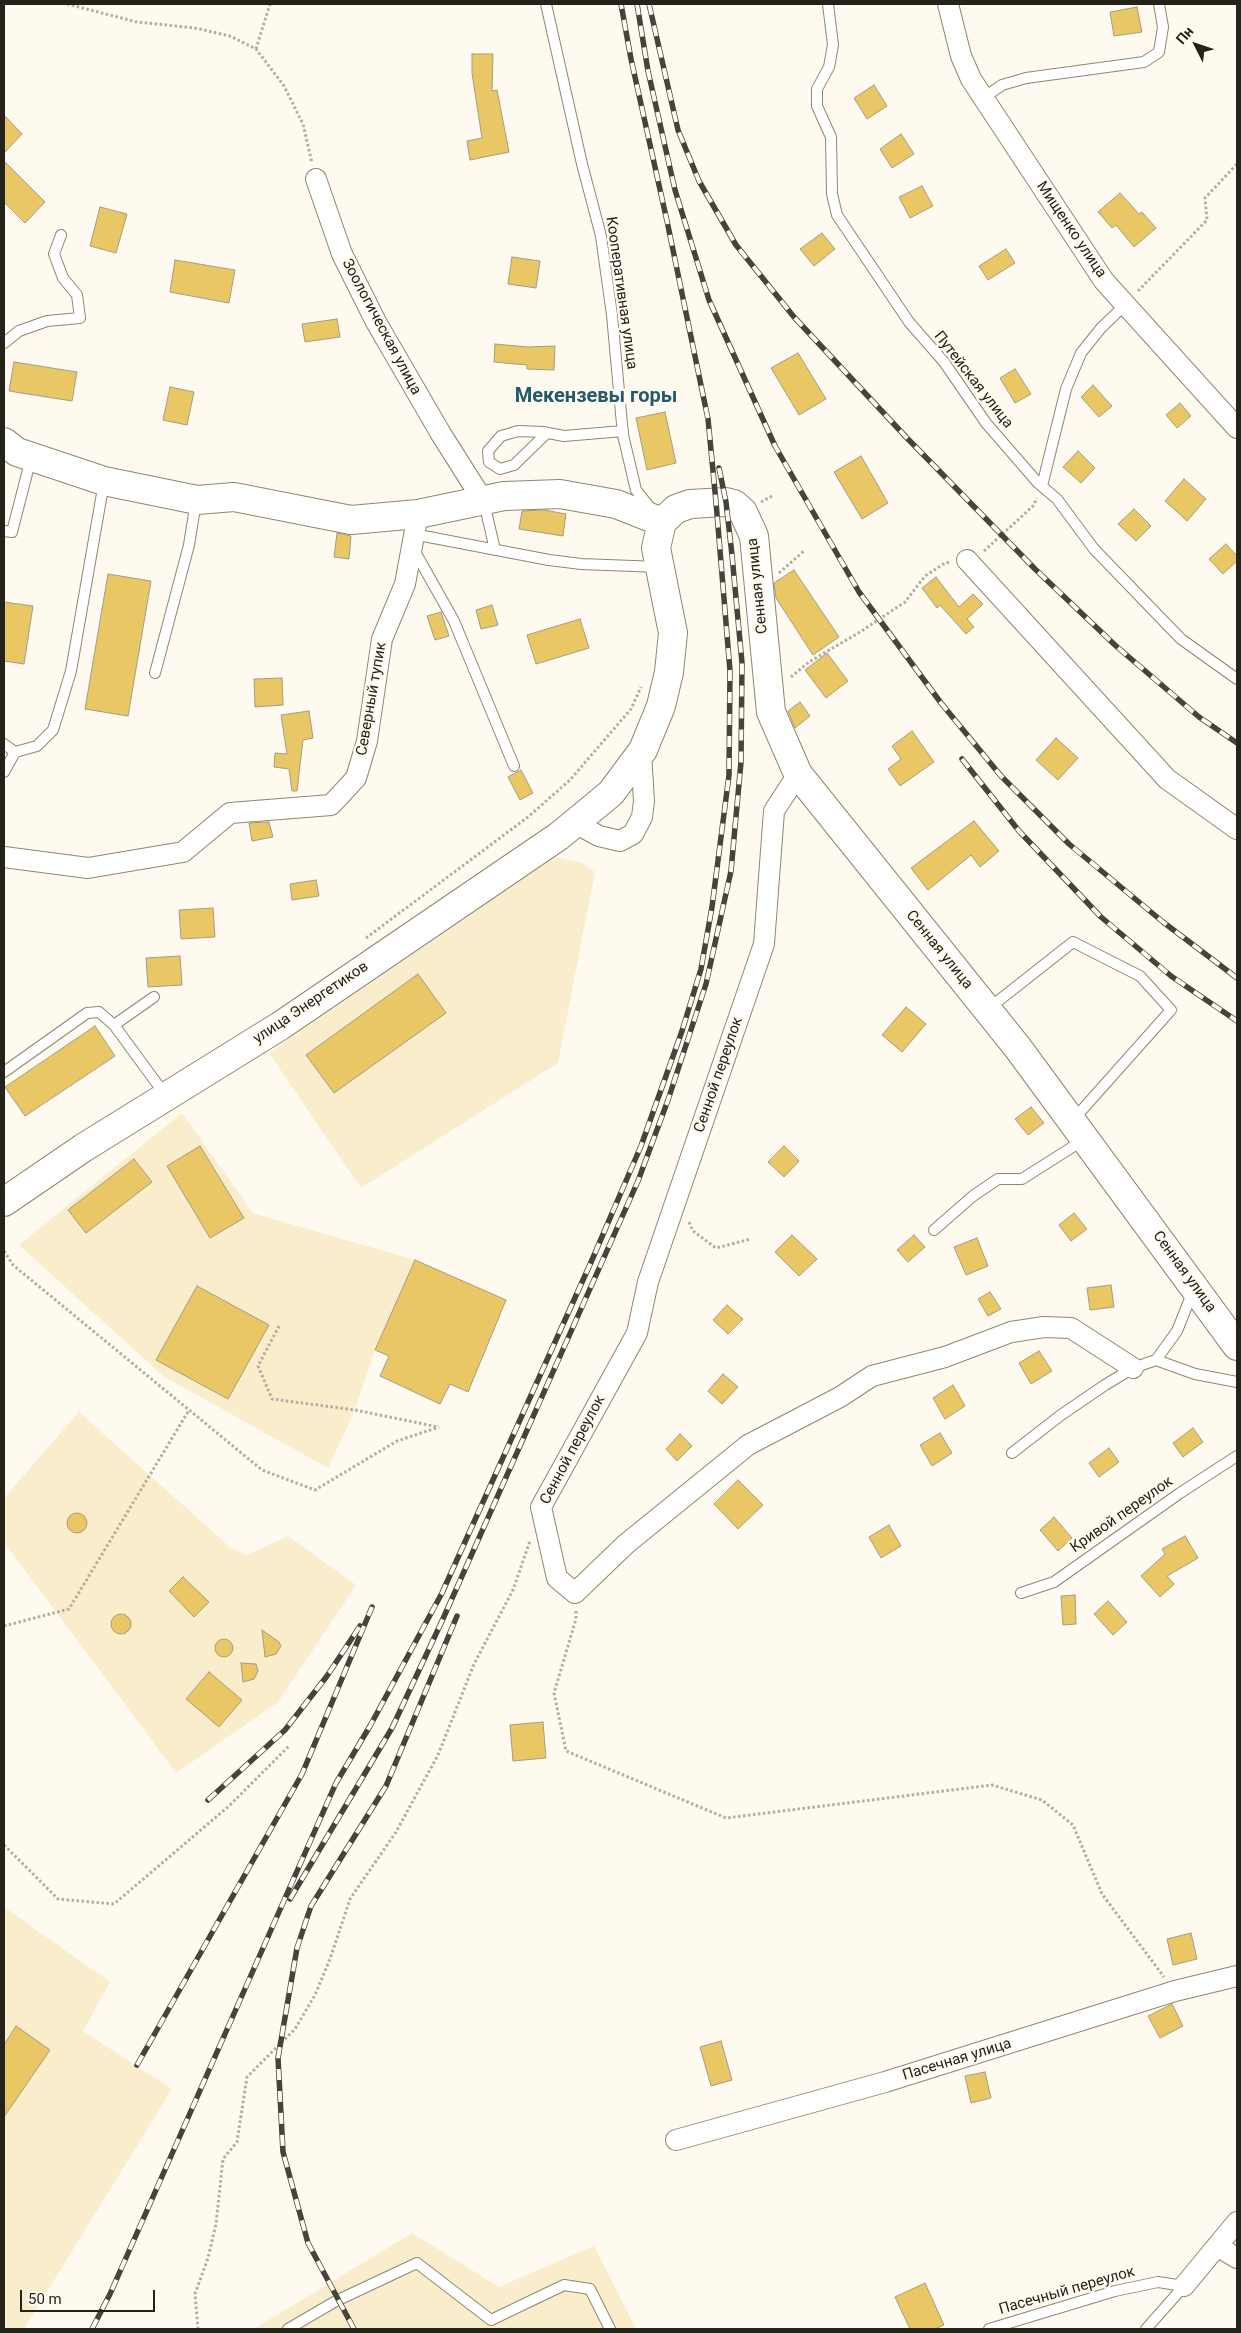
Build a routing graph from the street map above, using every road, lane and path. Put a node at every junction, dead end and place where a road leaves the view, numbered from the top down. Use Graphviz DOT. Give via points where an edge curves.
graph roads {
  1 [pos="67,4"];
  2 [pos="270,4"];
  3 [pos="546,4"];
  4 [pos="828,4"];
  5 [pos="948,4"];
  6 [pos="1159,4"];
  7 [pos="256,48"];
  8 [pos="984,98"];
  9 [pos="1237,164"];
  10 [pos="316,178"];
  11 [pos="61,235"];
  12 [pos="1126,304"];
  13 [pos="4,343"];
  14 [pos="1237,428"];
  15 [pos="623,431"];
  16 [pos="547,433"];
  17 [pos="4,442"];
  18 [pos="31,456"];
  19 [pos="104,481"];
  20 [pos="1042,486"];
  21 [pos="196,500"];
  22 [pos="484,502"];
  23 [pos="662,522"];
  24 [pos="4,531"];
  25 [pos="414,531"];
  26 [pos="495,550"];
  27 [pos="805,550"];
  28 [pos="967,560"];
  29 [pos="661,567"];
  30 [pos="760,589"];
  31 [pos="155,673"];
  32 [pos="1237,679"];
  33 [pos="644,680"];
  34 [pos="769,694"];
  35 [pos="4,744"];
  36 [pos="15,752"];
  37 [pos="640,753"];
  38 [pos="514,766"];
  39 [pos="4,772"];
  40 [pos="798,774"];
  41 [pos="575,823"];
  42 [pos="1237,829"];
  43 [pos="4,857"];
  44 [pos="361,942"];
  45 [pos="154,997"];
  46 [pos="987,1010"];
  47 [pos="114,1025"];
  48 [pos="4,1072"];
  49 [pos="167,1097"];
  50 [pos="1079,1130"];
  51 [pos="677,1200"];
  52 [pos="4,1202"];
  53 [pos="934,1230"];
  54 [pos="751,1239"];
  55 [pos="4,1251"];
  56 [pos="1195,1288"];
  57 [pos="279,1326"];
  58 [pos="1237,1346"];
  59 [pos="1156,1360"];
  60 [pos="1133,1368"];
  61 [pos="1237,1382"];
  62 [pos="189,1410"];
  63 [pos="1012,1453"];
  64 [pos="1237,1456"];
  65 [pos="541,1507"];
  66 [pos="1021,1593"];
  67 [pos="575,1594"];
  68 [pos="4,1626"];
  69 [pos="288,1746"];
  70 [pos="4,1845"];
  71 [pos="1237,1976"];
  72 [pos="1174,1991"];
  73 [pos="676,2140"];
  74 [pos="1237,2222"];
  75 [pos="1217,2246"];
  76 [pos="1237,2258"];
  77 [pos="1184,2286"];
  78 [pos="198,2329"];
  79 [pos="288,2329"];
  80 [pos="610,2329"];
  81 [pos="989,2329"];
  82 [pos="1146,2329"];
  1 -- 7 [label="path" via="138,22 195,28 230,36"];
  2 -- 7 [label="path"];
  3 -- 15 [label="lane, Кооперативная улица" via="601,236"];
  4 -- 20 [label="lane, Путейская улица" via="832,45 829,67 817,89 817,106 830,137 832,194 837,215 909,322 944,362 986,423"];
  5 -- 8 [label="street, Мищенко улица" via="961,56"];
  6 -- 8 [label="lane" via="1163,27 1159,52 1144,62 1026,78 1002,85"];
  7 -- 10 [label="path" via="284,86 303,124"];
  8 -- 12 [label="street, Мищенко улица" via="1104,281"];
  9 -- 12 [label="path" via="1205,198 1207,220"];
  10 -- 22 [label="street, Зоологическая улица" via="342,254 376,322"];
  11 -- 13 [label="lane" via="54,254 63,278 77,295 80,318 47,321 19,331"];
  12 -- 14 [label="street, Мищенко улица"];
  12 -- 20 [label="lane" via="1081,353 1066,389"];
  15 -- 16 [label="lane" via="564,436"];
  15 -- 23 [label="lane, Кооперативная улица" via="636,490"];
  16 -- 16 [label="lane" via="518,431 500,436 488,451 489,462 500,469 514,465"];
  17 -- 18 [label="main road" via="17,452"];
  18 -- 19 [label="main road"];
  18 -- 24 [label="lane" via="12,532"];
  19 -- 21 [label="main road"];
  19 -- 36 [label="lane" via="71,671 53,730 37,746"];
  20 -- 28 [label="path" via="1033,506 978,557"];
  20 -- 32 [label="lane, Путейская улица" via="1057,499 1094,549 1181,639"];
  21 -- 25 [label="main road" via="234,497"];
  21 -- 31 [label="lane" via="189,545"];
  22 -- 23 [label="main road" via="504,496 560,494 616,504"];
  22 -- 25 [label="main road"];
  22 -- 26 [label="lane"];
  23 -- 29 [label="main road, улица Энергетиков" via="656,548"];
  23 -- 30 [label="main road, Сенная улица" via="676,508 690,504 734,504 743,512 754,536"];
  25 -- 26 [label="lane"];
  25 -- 38 [label="lane"];
  25 -- 43 [label="street, Северный тупик" via="404,584 382,639 367,741 356,778 331,804 230,812 183,852 88,868"];
  26 -- 29 [label="lane" via="581,564"];
  27 -- 30 [label="path"];
  28 -- 34 [label="path" via="945,563 925,576 905,602 809,662"];
  28 -- 42 [label="street" via="1167,779"];
  29 -- 37 [label="main road, улица Энергетиков" via="673,633 672,654 662,706"];
  30 -- 34 [label="main road, Сенная улица"];
  33 -- 44 [label="path" via="631,710 570,780 528,818"];
  34 -- 40 [label="main road, Сенная улица" via="771,712"];
  35 -- 36 [label="lane"];
  36 -- 39 [label="lane"];
  37 -- 41 [label="main road, улица Энергетиков" via="611,793"];
  37 -- 41 [label="street" via="644,802 642,817 633,834 620,841 599,836"];
  40 -- 46 [label="main road, Сенная улица"];
  40 -- 51 [label="street, Сенной переулок" via="774,811 764,944"];
  41 -- 49 [label="main road, улица Энергетиков" via="280,1026"];
  45 -- 47 [label="lane"];
  46 -- 50 [label="main road, Сенная улица"];
  46 -- 50 [label="lane" via="1072,942 1140,976 1171,1010"];
  47 -- 48 [label="lane" via="98,1012 87,1013"];
  47 -- 49 [label="lane"];
  49 -- 52 [label="main road, улица Энергетиков" via="83,1148"];
  50 -- 53 [label="lane" via="1022,1179 998,1179"];
  50 -- 56 [label="main road, Сенная улица"];
  51 -- 54 [label="path" via="693,1230 716,1248"];
  51 -- 65 [label="street, Сенной переулок" via="648,1282 637,1333"];
  55 -- 62 [label="path" via="13,1265"];
  56 -- 58 [label="main road, Сенная улица"];
  56 -- 59 [label="lane" via="1176,1331"];
  57 -- 62 [label="path" via="258,1366 272,1399 355,1410 438,1427 397,1441 315,1490 262,1470"];
  59 -- 60 [label="lane"];
  59 -- 61 [label="lane" via="1194,1374"];
  60 -- 63 [label="lane" via="1061,1415"];
  60 -- 67 [label="street" via="1071,1328 1044,1328 1011,1332 945,1357 872,1376 840,1397 748,1446 626,1544"];
  62 -- 68 [label="path" via="68,1609"];
  64 -- 66 [label="lane, Кривой переулок" via="1054,1582"];
  65 -- 67 [label="street, Сенной переулок" via="557,1578"];
  65 -- 78 [label="path" via="513,1590 474,1664 438,1755 396,1832 350,1900 330,1959 310,2004 295,2029 248,2078 237,2142 223,2159 216,2224 195,2294"];
  67 -- 72 [label="path" via="576,1620 554,1693 566,1751 726,1818 992,1785 1042,1800 1073,1825 1102,1894"];
  69 -- 70 [label="path" via="228,1806 114,1904 58,1899"];
  71 -- 72 [label="street, Пасечная улица"];
  72 -- 73 [label="street, Пасечная улица" via="894,2080"];
  74 -- 75 [label="street"];
  75 -- 76 [label="street"];
  75 -- 77 [label="street"];
  77 -- 81 [label="lane, Пасечный переулок" via="1158,2282 1115,2291"];
  77 -- 82 [label="lane"];
  79 -- 80 [label="lane" via="336,2301 417,2263 491,2320 564,2285 590,2289"];
}
